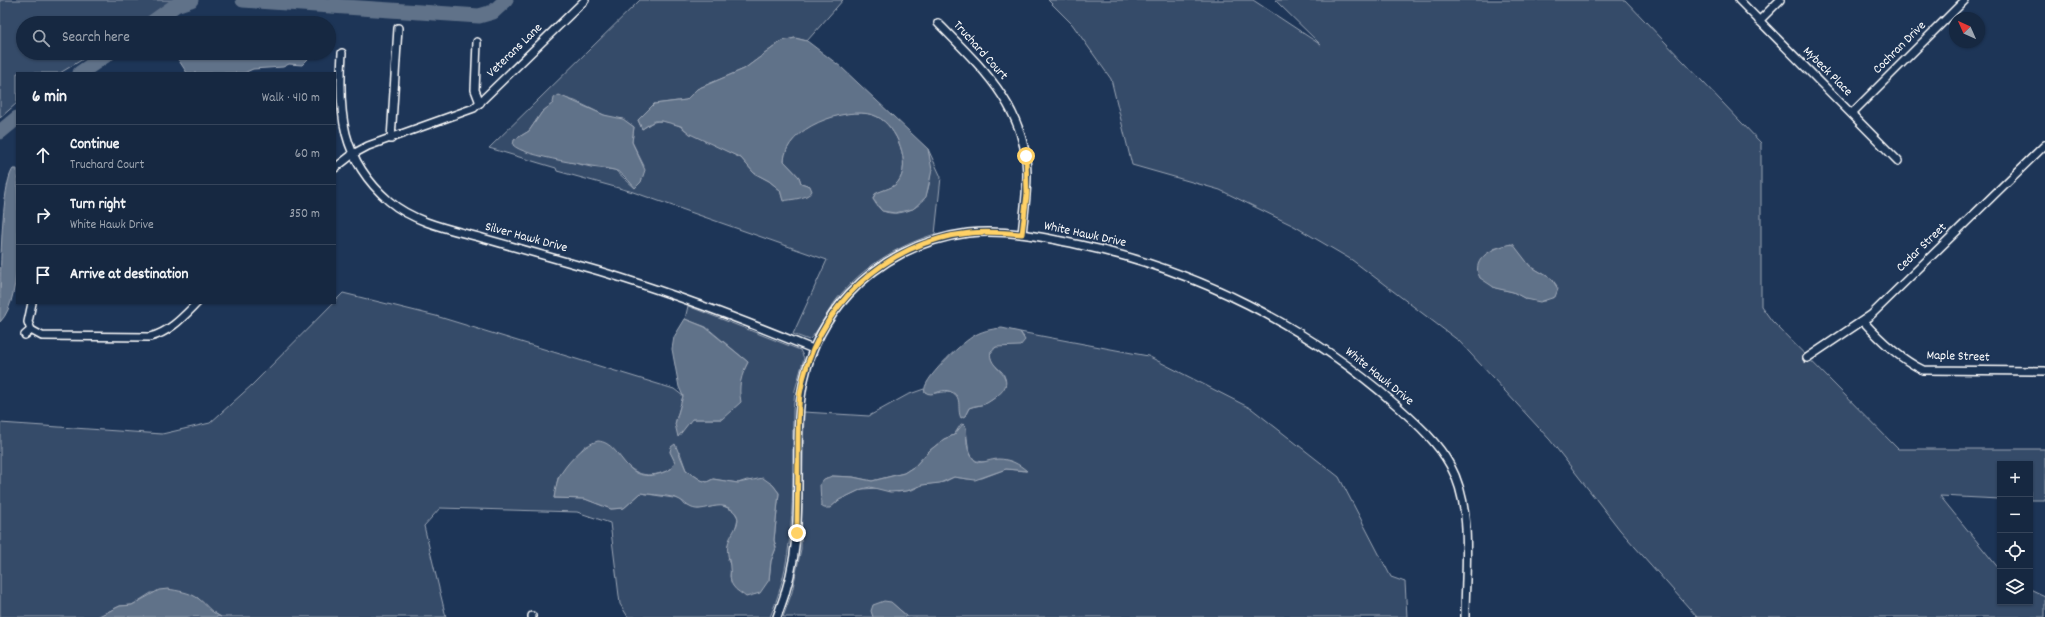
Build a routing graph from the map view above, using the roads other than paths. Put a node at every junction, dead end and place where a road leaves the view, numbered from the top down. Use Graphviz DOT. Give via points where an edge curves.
graph roads {
  1 [pos="585,0"];
  2 [pos="1739,0"];
  3 [pos="1780,0"];
  4 [pos="1965,0"];
  5 [pos="1759,21"];
  6 [pos="938,23"];
  7 [pos="398,28"];
  8 [pos="478,42"];
  9 [pos="342,53"];
  10 [pos="337,97"];
  11 [pos="480,103"];
  12 [pos="1852,113"];
  13 [pos="391,138"];
  14 [pos="2045,145"];
  15 [pos="353,154"];
  16 [pos="1898,161"];
  17 [pos="336,167"];
  18 [pos="1022,234"];
  19 [pos="32,304"];
  20 [pos="196,304"];
  21 [pos="1863,322"];
  22 [pos="31,330"];
  23 [pos="25,335"];
  24 [pos="813,349"];
  25 [pos="1807,358"];
  26 [pos="2045,371"];
  27 [pos="776,617"];
  28 [pos="1465,617"];
  1 -- 11 [label="street, Veterans Lane"];
  2 -- 5 [label="street, Mybeck Place"];
  3 -- 5 [label="street"];
  4 -- 12 [label="street, Cochran Drive"];
  5 -- 12 [label="street, Mybeck Place"];
  6 -- 18 [label="street, Truchard Court" via="1002,93 1018,126 1026,156 1027,172"];
  7 -- 13 [label="street"];
  8 -- 11 [label="street, Veterans Lane" via="475,90"];
  9 -- 10 [label="street, Silver Hawk Drive"];
  10 -- 15 [label="street, Silver Hawk Drive"];
  11 -- 13 [label="street, Veterans Lane" via="468,111"];
  12 -- 16 [label="street, Mybeck Place"];
  13 -- 15 [label="street, Veterans Lane"];
  14 -- 21 [label="street, Cedar Street"];
  15 -- 17 [label="street, Veterans Lane"];
  15 -- 24 [label="street, Silver Hawk Drive" via="368,178 390,202 424,221 641,284"];
  18 -- 24 [label="street, White Hawk Drive" via="986,232 952,236 914,247 896,256 852,291 831,316"];
  18 -- 28 [label="street, White Hawk Drive" via="1102,249 1206,284 1298,332 1386,396 1436,444 1456,477 1465,508"];
  19 -- 22 [label="street" via="28,322"];
  20 -- 22 [label="street" via="174,326 150,337 42,336"];
  21 -- 25 [label="street, Cedar Street"];
  21 -- 26 [label="street, Maple Street" via="1892,350 1923,370"];
  22 -- 23 [label="street"];
  24 -- 27 [label="street, White Hawk Drive" via="799,407 797,533 794,557"];
}
